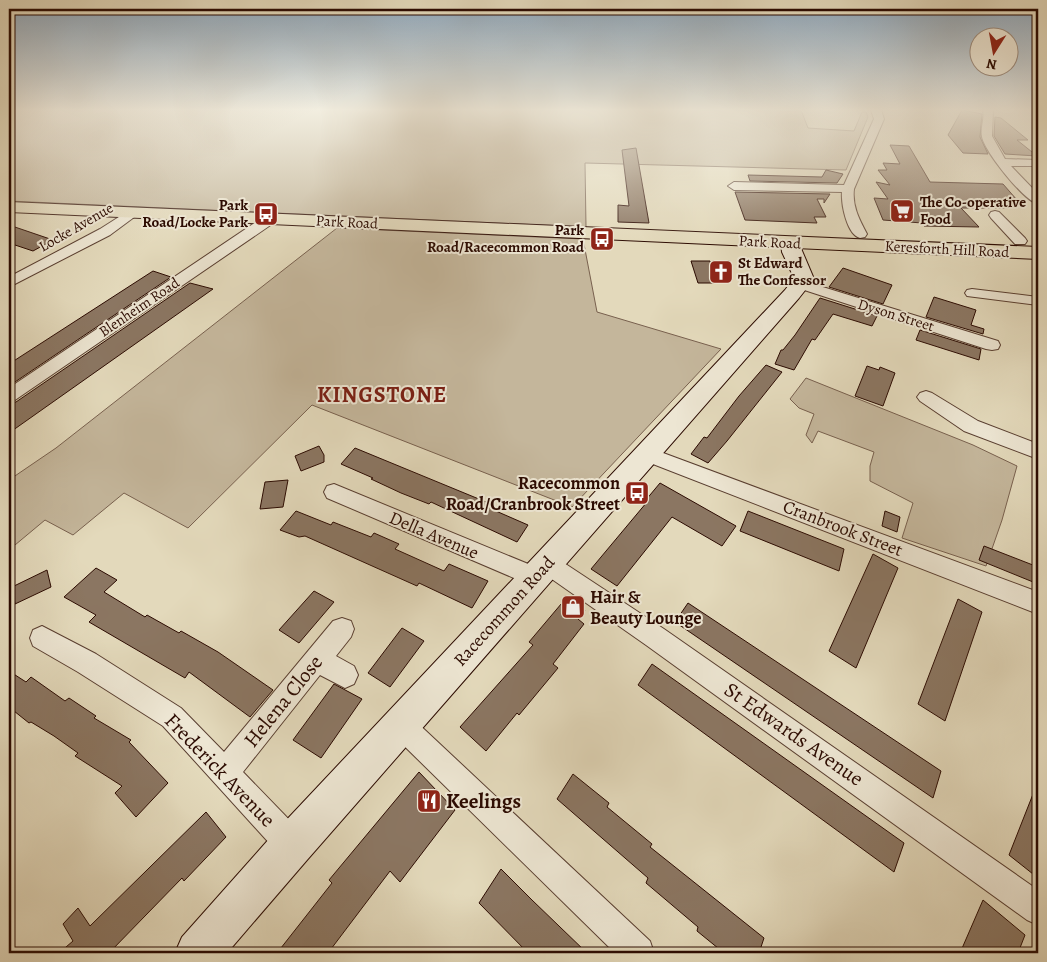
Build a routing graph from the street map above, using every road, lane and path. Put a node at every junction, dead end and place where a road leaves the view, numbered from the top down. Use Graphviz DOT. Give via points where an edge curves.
graph roads {
  1 [pos="863,155"];
  2 [pos="997,155"];
  3 [pos="1003,162"];
  4 [pos="1038,163"];
  5 [pos="734,186"];
  6 [pos="848,189"];
  7 [pos="1038,200"];
  8 [pos="9,207"];
  9 [pos="132,212"];
  10 [pos="995,215"];
  11 [pos="270,219"];
  12 [pos="858,240"];
  13 [pos="1029,241"];
  14 [pos="796,251"];
  15 [pos="1038,253"];
  16 [pos="9,283"];
  17 [pos="972,293"];
  18 [pos="1038,300"];
  19 [pos="992,345"];
  20 [pos="9,396"];
  21 [pos="926,397"];
  22 [pos="1038,452"];
  23 [pos="647,454"];
  24 [pos="334,492"];
  25 [pos="541,570"];
  26 [pos="1038,603"];
  27 [pos="342,629"];
  28 [pos="42,638"];
  29 [pos="317,659"];
  30 [pos="345,675"];
  31 [pos="400,725"];
  32 [pos="224,773"];
  33 [pos="292,845"];
  34 [pos="1038,909"];
  35 [pos="198,953"];
  36 [pos="638,953"];
  1 -- 6 [label="street"];
  2 -- 3 [label="street"];
  3 -- 4 [label="street"];
  3 -- 7 [label="street"];
  5 -- 6 [label="street"];
  6 -- 12 [label="street" via="847,225"];
  8 -- 9 [label="highway, Park Road"];
  9 -- 11 [label="highway, Park Road"];
  9 -- 16 [label="street, Locke Avenue" via="105,232"];
  10 -- 13 [label="street, Keresforth Hill Road"];
  11 -- 14 [label="highway, Park Road" via="685,238"];
  11 -- 20 [label="street, Blenheim Road"];
  12 -- 13 [label="highway, Keresforth Hill Road"];
  12 -- 14 [label="highway, Park Road"];
  12 -- 15 [label="highway, Keresforth Hill Road"];
  14 -- 19 [label="street, Dyson Street"];
  14 -- 23 [label="street, Racecommon Road"];
  17 -- 18 [label="street" via="997,292"];
  21 -- 22 [label="street" via="971,426"];
  23 -- 25 [label="street, Racecommon Road"];
  23 -- 26 [label="street, Cranbrook Street"];
  24 -- 25 [label="street, Della Avenue"];
  25 -- 31 [label="street, Racecommon Road"];
  25 -- 34 [label="street, St Edwards Avenue" via="655,636"];
  27 -- 29 [label="street, Helena Close"];
  28 -- 32 [label="street, Frederick Avenue" via="172,716"];
  29 -- 30 [label="street"];
  29 -- 32 [label="street, Helena Close"];
  31 -- 33 [label="street, Racecommon Road"];
  31 -- 36 [label="street"];
  32 -- 33 [label="street, Frederick Avenue"];
  33 -- 35 [label="street, Racecommon Road"];
}
